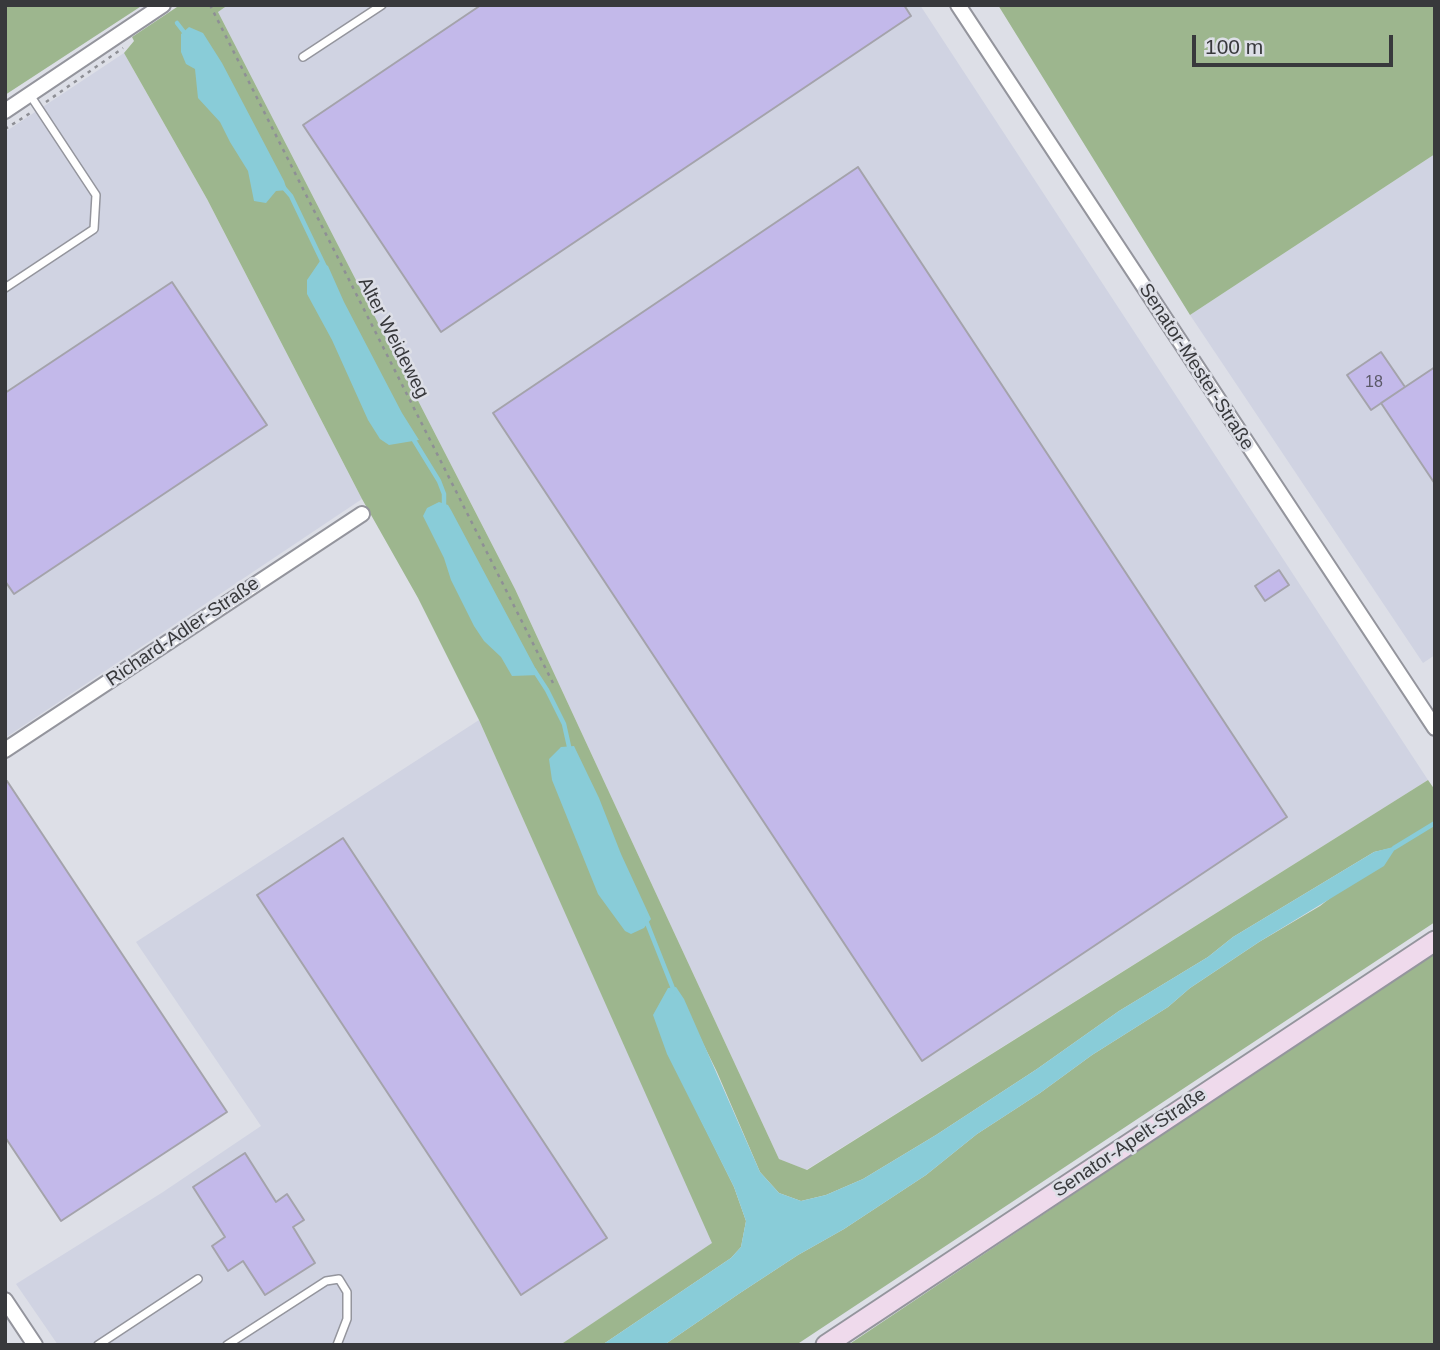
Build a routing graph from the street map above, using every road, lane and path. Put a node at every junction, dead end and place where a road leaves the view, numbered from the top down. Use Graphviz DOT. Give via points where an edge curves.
graph roads {
  1 [pos="163,5"];
  2 [pos="210,5"];
  3 [pos="382,5"];
  4 [pos="958,5"];
  5 [pos="303,57"];
  6 [pos="30,94"];
  7 [pos="5,111"];
  8 [pos="5,288"];
  9 [pos="362,514"];
  10 [pos="554,683"];
  11 [pos="1435,728"];
  12 [pos="5,750"];
  13 [pos="1435,941"];
  14 [pos="198,1279"];
  15 [pos="5,1300"];
  16 [pos="35,1345"];
  17 [pos="98,1345"];
  18 [pos="227,1345"];
  19 [pos="337,1345"];
  20 [pos="826,1345"];
  1 -- 6 [label="street"];
  2 -- 10 [label="path, Alter Weideweg"];
  3 -- 5 [label="lane"];
  4 -- 11 [label="street, Senator-Mester-Straße"];
  6 -- 7 [label="street"];
  6 -- 8 [label="lane" via="96,195 94,229"];
  9 -- 12 [label="street, Richard-Adler-Straße"];
  13 -- 20 [label="street, Senator-Apelt-Straße"];
  14 -- 17 [label="lane"];
  15 -- 16 [label="street"];
  18 -- 19 [label="lane" via="326,1281 339,1279 347,1292 347,1318"];
}
